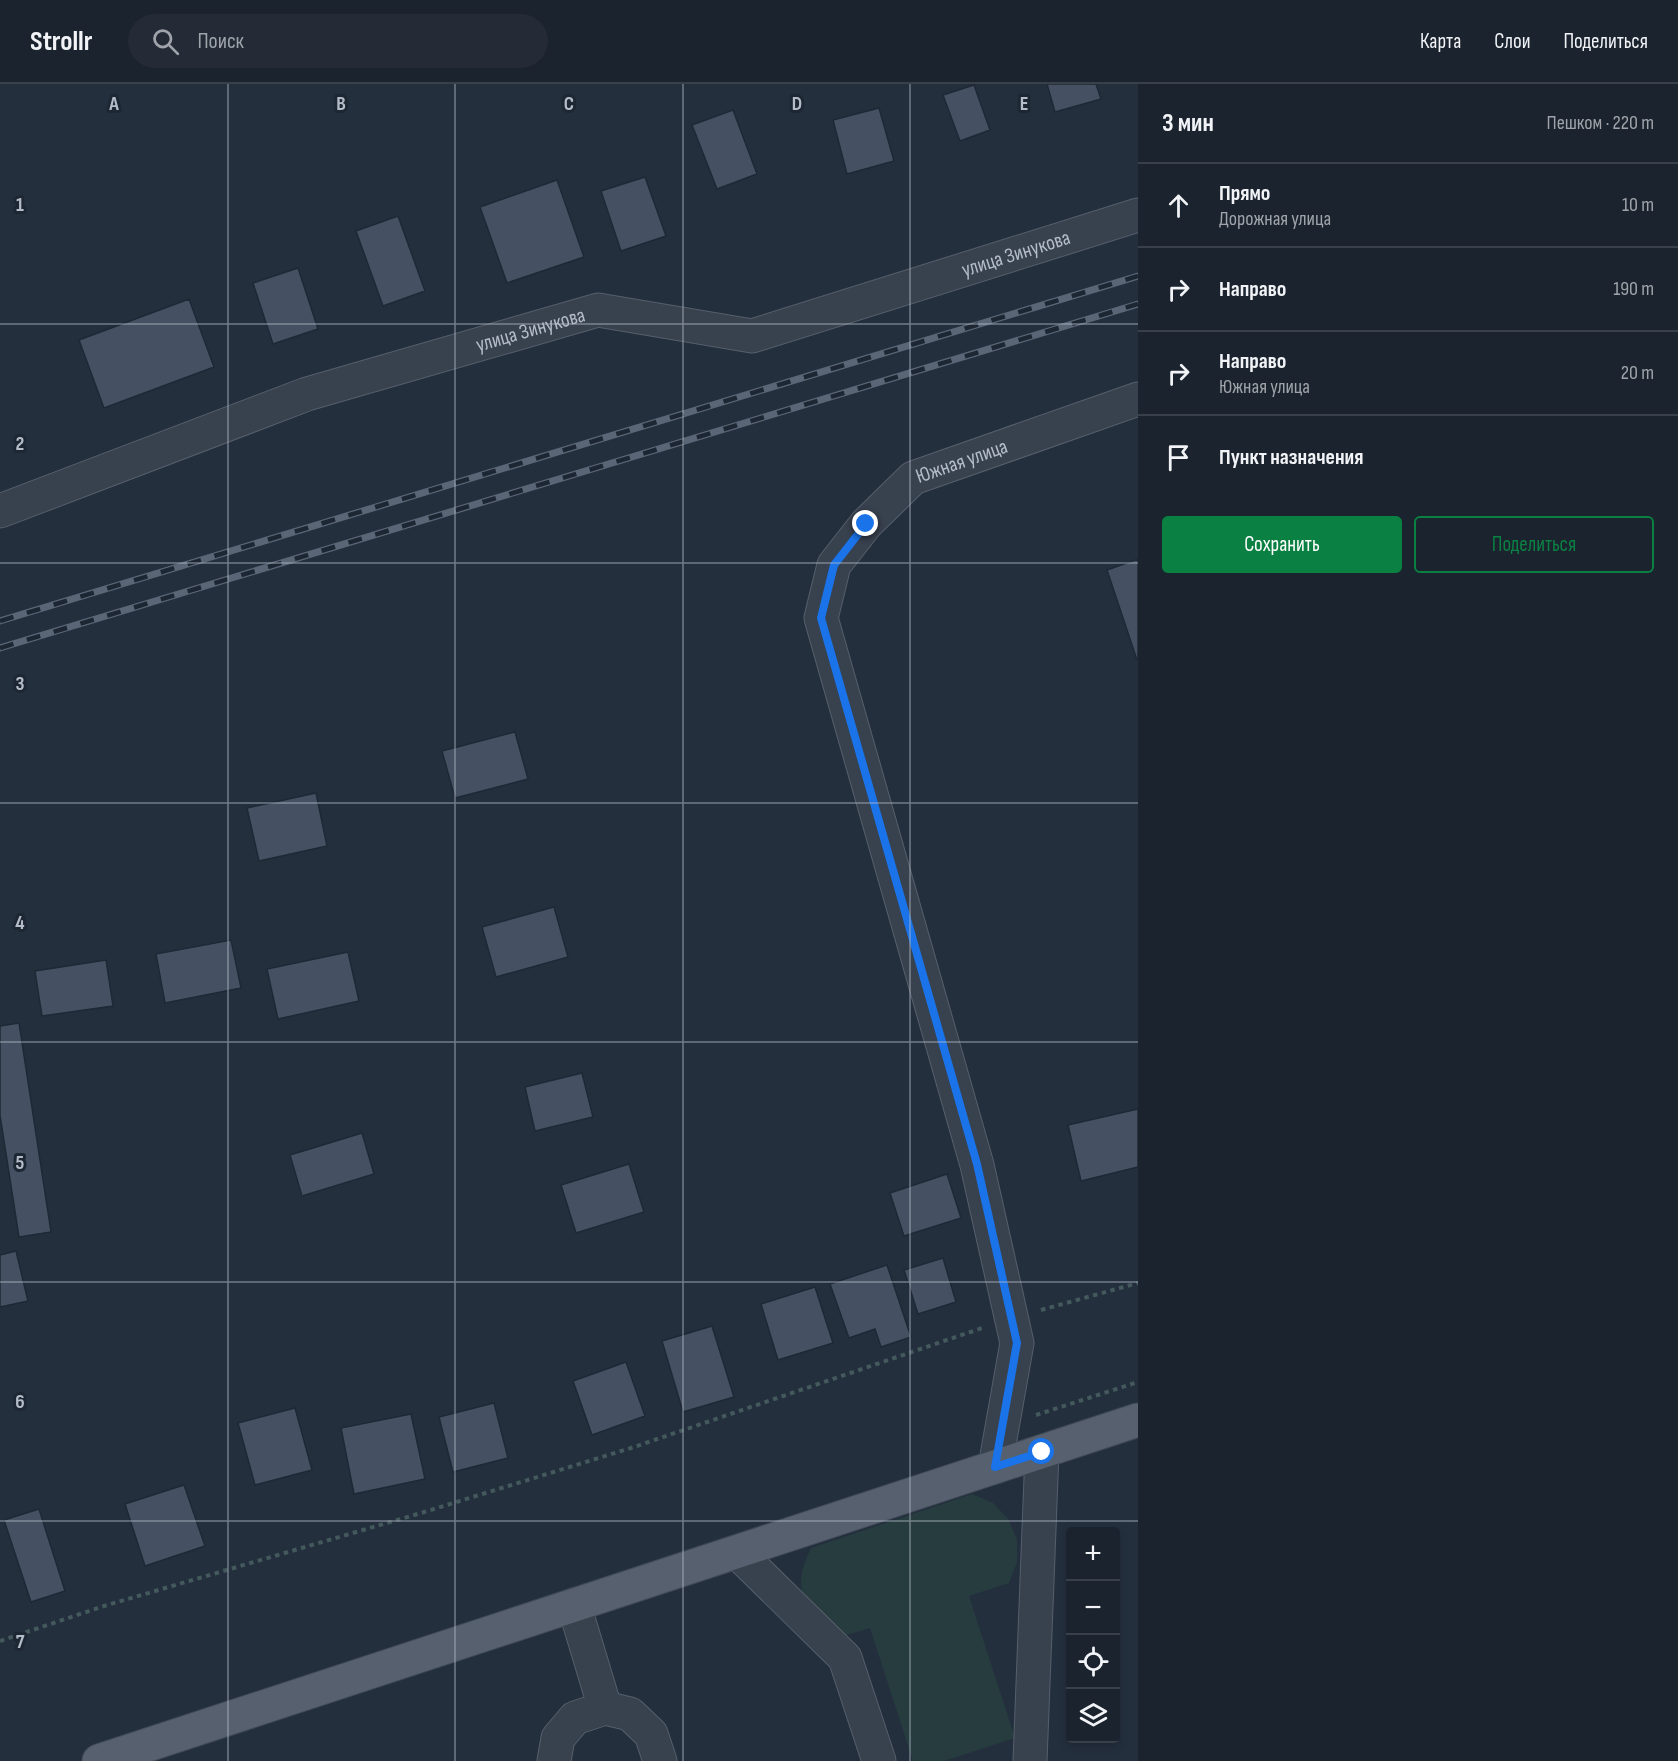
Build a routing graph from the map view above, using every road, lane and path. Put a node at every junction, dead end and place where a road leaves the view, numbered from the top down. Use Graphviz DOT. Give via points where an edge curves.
graph roads {
  1 [pos="1138,215"];
  2 [pos="1138,399"];
  3 [pos="0,511"];
  4 [pos="1138,1283"];
  5 [pos="1012,1318"];
  6 [pos="1138,1382"];
  7 [pos="1138,1420"];
  8 [pos="1003,1425"];
  9 [pos="1042,1452"];
  10 [pos="995,1467"];
  11 [pos="736,1552"];
  12 [pos="574,1605"];
  13 [pos="0,1641"];
  14 [pos="605,1708"];
  15 [pos="99,1761"];
  16 [pos="554,1761"];
  17 [pos="660,1761"];
  18 [pos="879,1761"];
  19 [pos="1030,1761"];
  1 -- 3 [label="street, улица Зинукова" via="752,336 598,310 307,394"];
  2 -- 5 [label="street, Южная улица" via="913,478 866,524 834,565 821,618 977,1164"];
  4 -- 5 [label="path"];
  5 -- 8 [label="street" via="1017,1343"];
  5 -- 13 [label="path" via="631,1448 104,1606"];
  6 -- 8 [label="path"];
  7 -- 9 [label="main road"];
  8 -- 10 [label="street"];
  9 -- 10 [label="main road"];
  9 -- 19 [label="street"];
  10 -- 11 [label="main road"];
  11 -- 12 [label="main road"];
  11 -- 18 [label="street" via="845,1658"];
  12 -- 14 [label="street"];
  12 -- 15 [label="main road"];
  14 -- 16 [label="street" via="574,1718 558,1738"];
  14 -- 17 [label="street" via="630,1714 651,1734"];
}
